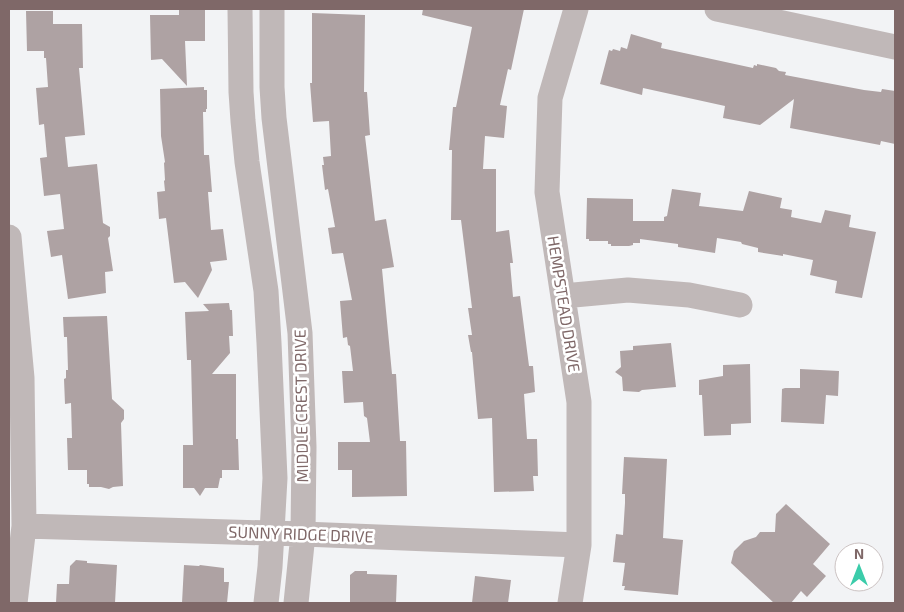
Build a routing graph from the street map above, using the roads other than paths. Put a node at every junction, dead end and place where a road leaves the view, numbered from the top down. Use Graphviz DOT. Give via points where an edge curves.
graph roads {
  1 [pos="240,9"];
  2 [pos="272,9"];
  3 [pos="576,9"];
  4 [pos="718,9"];
  5 [pos="895,47"];
  6 [pos="285,210"];
  7 [pos="255,215"];
  8 [pos="9,237"];
  9 [pos="563,296"];
  10 [pos="740,306"];
  11 [pos="24,526"];
  12 [pos="272,533"];
  13 [pos="303,534"];
  14 [pos="578,545"];
  15 [pos="16,603"];
  16 [pos="266,603"];
  17 [pos="296,603"];
  18 [pos="570,603"];
  1 -- 7 [label="street, MIDDLE CREST DRIVE" via="241,92"];
  2 -- 6 [label="street, MIDDLE CREST DRIVE" via="274,118"];
  3 -- 9 [label="street, HEMPSTEAD DRIVE" via="550,98 547,192"];
  4 -- 5 [label="street"];
  6 -- 7 [label="street"];
  6 -- 13 [label="street, MIDDLE CREST DRIVE" via="300,332"];
  7 -- 12 [label="street, MIDDLE CREST DRIVE" via="266,291 269,343 275,478"];
  8 -- 11 [label="street" via="22,378"];
  9 -- 10 [label="street" via="628,290 689,296"];
  9 -- 14 [label="street, HEMPSTEAD DRIVE" via="578,402"];
  11 -- 12 [label="street, SUNNY RIDGE DRIVE"];
  11 -- 15 [label="street"];
  12 -- 13 [label="street, SUNNY RIDGE DRIVE"];
  12 -- 16 [label="street, MIDDLE CREST DRIVE"];
  13 -- 14 [label="street, SUNNY RIDGE DRIVE"];
  13 -- 17 [label="street, MIDDLE CREST DRIVE"];
  14 -- 18 [label="street, HEMPSTEAD DRIVE"];
}
